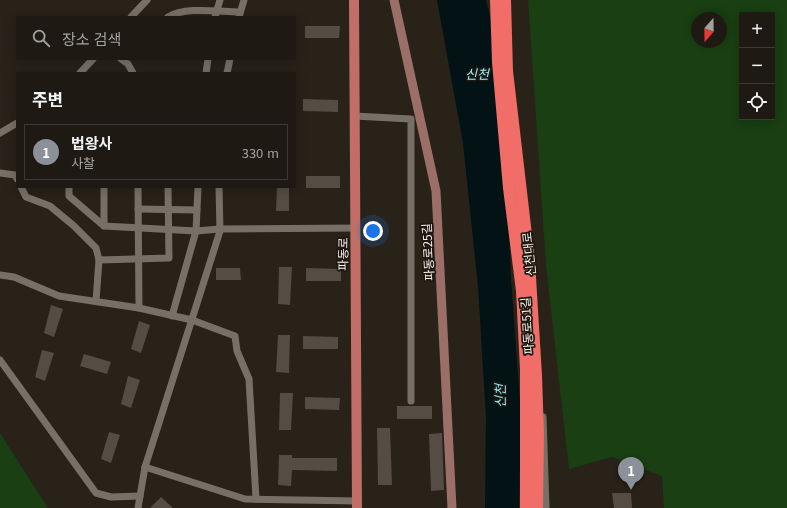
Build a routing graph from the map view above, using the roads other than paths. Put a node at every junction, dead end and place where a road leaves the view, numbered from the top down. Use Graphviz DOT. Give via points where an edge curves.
graph roads {
  1 [pos="147,0"];
  2 [pos="220,0"];
  3 [pos="244,0"];
  4 [pos="354,0"];
  5 [pos="394,0"];
  6 [pos="496,0"];
  7 [pos="504,0"];
  8 [pos="216,14"];
  9 [pos="239,14"];
  10 [pos="132,16"];
  11 [pos="170,16"];
  12 [pos="92,60"];
  13 [pos="124,60"];
  14 [pos="208,60"];
  15 [pos="230,60"];
  16 [pos="81,72"];
  17 [pos="132,72"];
  18 [pos="206,72"];
  19 [pos="227,72"];
  20 [pos="354,116"];
  21 [pos="416,119"];
  22 [pos="16,124"];
  23 [pos="0,133"];
  24 [pos="0,173"];
  25 [pos="16,177"];
  26 [pos="22,188"];
  27 [pos="69,188"];
  28 [pos="104,188"];
  29 [pos="138,188"];
  30 [pos="168,188"];
  31 [pos="198,188"];
  32 [pos="219,188"];
  33 [pos="138,209"];
  34 [pos="168,210"];
  35 [pos="197,210"];
  36 [pos="104,226"];
  37 [pos="138,227"];
  38 [pos="169,228"];
  39 [pos="356,228"];
  40 [pos="220,229"];
  41 [pos="196,231"];
  42 [pos="138,259"];
  43 [pos="99,260"];
  44 [pos="0,275"];
  45 [pos="96,302"];
  46 [pos="139,308"];
  47 [pos="172,316"];
  48 [pos="192,320"];
  49 [pos="0,360"];
  50 [pos="411,401"];
  51 [pos="145,467"];
  52 [pos="140,496"];
  53 [pos="256,499"];
  54 [pos="357,504"];
  55 [pos="138,508"];
  56 [pos="452,508"];
  57 [pos="526,508"];
  58 [pos="537,508"];
  59 [pos="546,508"];
  1 -- 10 [label="street"];
  2 -- 8 [label="street"];
  3 -- 9 [label="street"];
  4 -- 20 [label="main road, 파동로"];
  5 -- 21 [label="street, 파동로25길"];
  6 -- 57 [label="highway, 신천대로" via="498,62 509,188 522,291 526,369"];
  7 -- 58 [label="highway, 신천대로" via="507,71 529,261 538,435"];
  7 -- 59 [label="street, 파동로51길" via="510,18 509,45 531,248 544,428"];
  8 -- 9 [label="street"];
  8 -- 11 [label="street" via="196,10"];
  12 -- 16 [label="street"];
  13 -- 17 [label="street"];
  14 -- 18 [label="street"];
  15 -- 19 [label="street"];
  20 -- 21 [label="street"];
  20 -- 39 [label="main road, 파동로"];
  21 -- 50 [label="street"];
  21 -- 56 [label="street, 파동로25길" via="436,191"];
  22 -- 23 [label="street"];
  24 -- 25 [label="street"];
  26 -- 43 [label="street" via="26,197 50,206 74,226 96,248"];
  27 -- 36 [label="street" via="69,196"];
  28 -- 36 [label="street"];
  29 -- 33 [label="street"];
  30 -- 34 [label="street"];
  31 -- 35 [label="street"];
  32 -- 40 [label="street"];
  33 -- 34 [label="street"];
  33 -- 37 [label="street"];
  34 -- 35 [label="street"];
  34 -- 38 [label="street"];
  35 -- 41 [label="street"];
  36 -- 37 [label="street"];
  37 -- 38 [label="street"];
  37 -- 42 [label="street"];
  38 -- 41 [label="street"];
  38 -- 42 [label="street" via="169,258"];
  39 -- 40 [label="street"];
  39 -- 54 [label="main road, 파동로"];
  40 -- 41 [label="street"];
  40 -- 48 [label="street"];
  41 -- 47 [label="street"];
  42 -- 43 [label="street"];
  42 -- 46 [label="street"];
  43 -- 45 [label="street"];
  44 -- 45 [label="street" via="59,296"];
  45 -- 46 [label="street"];
  46 -- 47 [label="street"];
  47 -- 48 [label="street"];
  48 -- 51 [label="street"];
  48 -- 53 [label="street" via="235,336 237,351 249,379"];
  49 -- 52 [label="street" via="96,493"];
  51 -- 52 [label="street"];
  51 -- 53 [label="street" via="245,499"];
  52 -- 55 [label="street"];
  53 -- 54 [label="street"];
}
